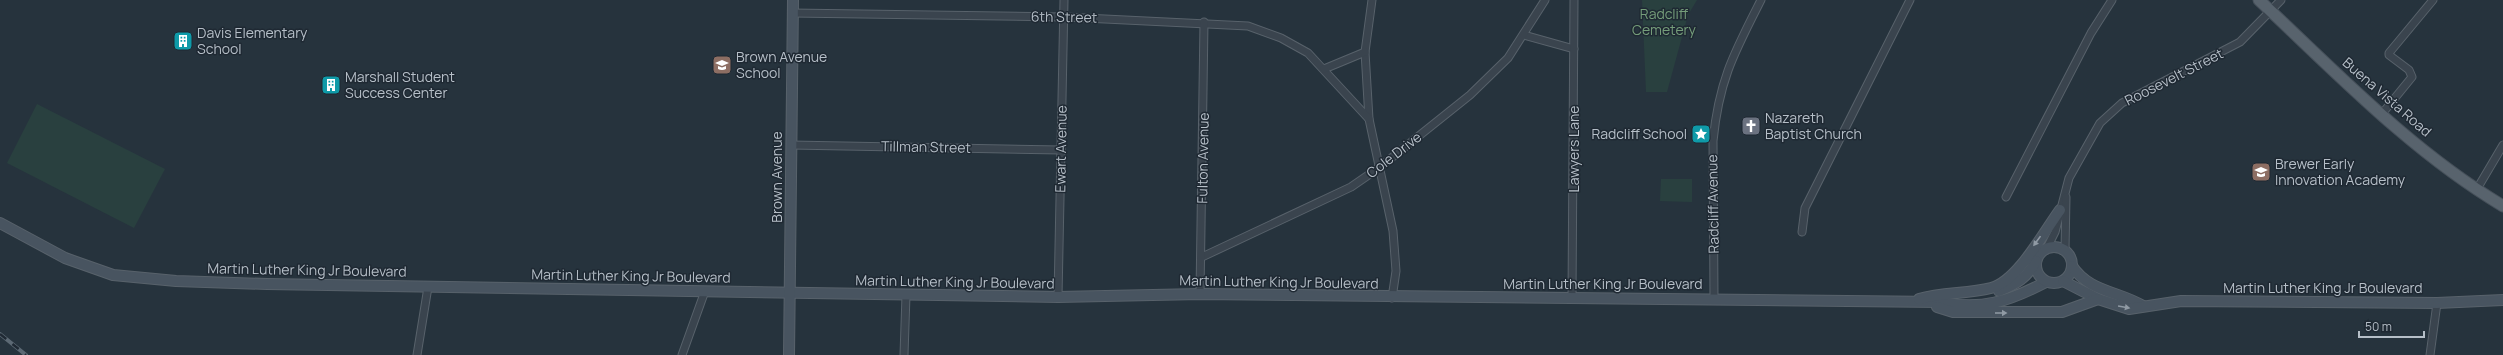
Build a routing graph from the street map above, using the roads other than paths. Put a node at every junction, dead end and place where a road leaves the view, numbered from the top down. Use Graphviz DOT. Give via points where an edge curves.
graph roads {
  1 [pos="793,0"];
  2 [pos="1064,0"];
  3 [pos="1372,0"];
  4 [pos="1545,0"];
  5 [pos="1574,0"];
  6 [pos="1761,0"];
  7 [pos="1910,0"];
  8 [pos="2112,0"];
  9 [pos="2259,0"];
  10 [pos="2281,0"];
  11 [pos="2434,0"];
  12 [pos="2272,12"];
  13 [pos="792,13"];
  14 [pos="1064,17"];
  15 [pos="1204,22"];
  16 [pos="1524,35"];
  17 [pos="1574,49"];
  18 [pos="1365,52"];
  19 [pos="1324,69"];
  20 [pos="2381,115"];
  21 [pos="1369,119"];
  22 [pos="791,145"];
  23 [pos="2503,145"];
  24 [pos="1061,150"];
  25 [pos="1380,167"];
  26 [pos="2477,189"];
  27 [pos="2066,193"];
  28 [pos="2006,197"];
  29 [pos="2503,206"];
  30 [pos="2060,210"];
  31 [pos="0,223"];
  32 [pos="1802,232"];
  33 [pos="2047,248"];
  34 [pos="2065,250"];
  35 [pos="1202,257"];
  36 [pos="2036,261"];
  37 [pos="2072,266"];
  38 [pos="2063,281"];
  39 [pos="2046,282"];
  40 [pos="428,287"];
  41 [pos="705,291"];
  42 [pos="790,294"];
  43 [pos="1200,294"];
  44 [pos="906,295"];
  45 [pos="1058,297"];
  46 [pos="1392,298"];
  47 [pos="1572,298"];
  48 [pos="1714,298"];
  49 [pos="2098,299"];
  50 [pos="2503,300"];
  51 [pos="1906,302"];
  52 [pos="1922,302"];
  53 [pos="1940,302"];
  54 [pos="2437,303"];
  55 [pos="2143,306"];
  56 [pos="417,355"];
  57 [pos="682,355"];
  58 [pos="789,355"];
  59 [pos="904,355"];
  60 [pos="2430,355"];
  1 -- 13 [label="main road, Brown Avenue"];
  2 -- 14 [label="street, Ewart Avenue"];
  3 -- 18 [label="street"];
  4 -- 16 [label="street, Cole Drive"];
  5 -- 17 [label="street, Lawyers Lane"];
  6 -- 48 [label="street, Radcliff Avenue" via="1725,72 1715,119"];
  7 -- 32 [label="street" via="1805,208"];
  8 -- 28 [label="street"];
  9 -- 12 [label="main road, Buena Vista Road"];
  10 -- 12 [label="street, Roosevelt Street"];
  11 -- 20 [label="street" via="2389,53 2409,70 2412,77"];
  12 -- 20 [label="main road, Buena Vista Road"];
  12 -- 27 [label="street, Roosevelt Street" via="2240,42 2122,103 2100,123 2069,178"];
  13 -- 14 [label="street, 6th Street"];
  13 -- 22 [label="main road, Brown Avenue"];
  14 -- 15 [label="street, 6th Street"];
  14 -- 24 [label="street, Ewart Avenue"];
  15 -- 19 [label="street, 6th Street" via="1248,26 1268,33 1308,53"];
  15 -- 35 [label="street, Fulton Avenue"];
  16 -- 17 [label="street"];
  16 -- 25 [label="street, Cole Drive" via="1508,58 1470,95"];
  17 -- 47 [label="street, Lawyers Lane"];
  18 -- 19 [label="street"];
  18 -- 21 [label="street"];
  19 -- 21 [label="street, 6th Street"];
  20 -- 26 [label="main road, Buena Vista Road" via="2446,168"];
  21 -- 25 [label="street"];
  22 -- 24 [label="street, Tillman Street"];
  22 -- 42 [label="main road, Brown Avenue"];
  23 -- 26 [label="street"];
  24 -- 45 [label="street, Ewart Avenue"];
  25 -- 35 [label="street, Cole Drive" via="1351,187"];
  25 -- 46 [label="street" via="1394,231 1396,271"];
  26 -- 29 [label="main road, Buena Vista Road"];
  27 -- 30 [label="street"];
  27 -- 34 [label="street"];
  30 -- 33 [label="street" via="2055,232"];
  30 -- 51 [label="main road, one-way" via="2023,262 2006,281 1993,288 1933,295"];
  31 -- 40 [label="main road, Martin Luther King Jr Boulevard" via="65,258 113,275 176,281"];
  33 -- 34 [label="main road" via="2053,246"];
  33 -- 36 [label="main road" via="2038,255"];
  34 -- 37 [label="main road" via="2069,254"];
  35 -- 43 [label="street, Fulton Avenue"];
  36 -- 39 [label="main road" via="2037,273"];
  36 -- 53 [label="main road, Martin Luther King Jr Boulevard" via="2021,281 2010,286 1993,293"];
  37 -- 38 [label="main road" via="2071,272"];
  37 -- 55 [label="main road, Martin Luther King Jr Boulevard" via="2078,275 2093,286"];
  38 -- 39 [label="main road"];
  38 -- 49 [label="main road, Martin Luther King Jr Boulevard"];
  39 -- 53 [label="main road, Martin Luther King Jr Boulevard" via="1985,306 1961,307"];
  40 -- 41 [label="main road, Martin Luther King Jr Boulevard"];
  40 -- 56 [label="street"];
  41 -- 42 [label="main road, Martin Luther King Jr Boulevard"];
  41 -- 57 [label="street"];
  42 -- 44 [label="main road, Martin Luther King Jr Boulevard"];
  42 -- 58 [label="main road, Brown Avenue"];
  43 -- 45 [label="main road, Martin Luther King Jr Boulevard"];
  43 -- 46 [label="main road, Martin Luther King Jr Boulevard"];
  44 -- 45 [label="main road, Martin Luther King Jr Boulevard"];
  44 -- 59 [label="street"];
  46 -- 47 [label="main road, Martin Luther King Jr Boulevard"];
  47 -- 48 [label="main road, Martin Luther King Jr Boulevard"];
  48 -- 51 [label="main road, Martin Luther King Jr Boulevard"];
  52 -- 49 [label="main road, Martin Luther King Jr Boulevard, one-way" via="1953,312 2039,313 2062,312"];
  49 -- 55 [label="main road, Martin Luther King Jr Boulevard, one-way" via="2129,309"];
  50 -- 54 [label="main road, Martin Luther King Jr Boulevard"];
  51 -- 52 [label="main road, Martin Luther King Jr Boulevard"];
  52 -- 53 [label="main road, Martin Luther King Jr Boulevard"];
  54 -- 55 [label="main road, Martin Luther King Jr Boulevard" via="2181,301"];
  54 -- 60 [label="street"];
}
